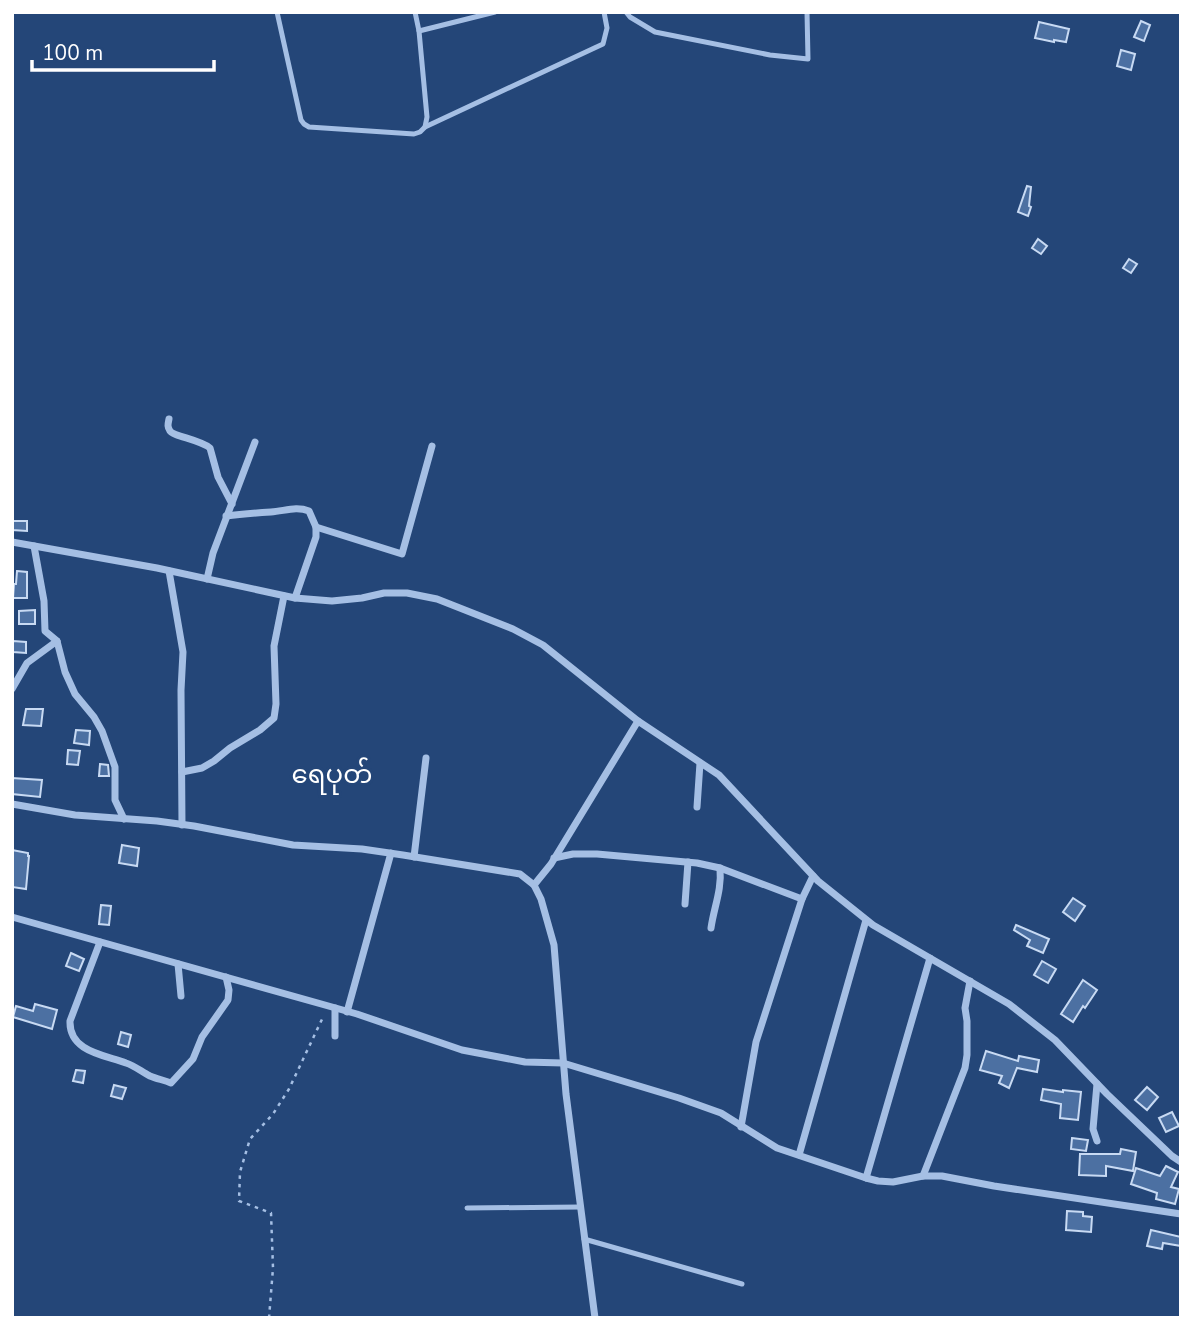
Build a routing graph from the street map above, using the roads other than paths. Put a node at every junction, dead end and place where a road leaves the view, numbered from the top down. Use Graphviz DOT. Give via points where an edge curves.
graph roads {
  1 [pos="277,12"];
  2 [pos="415,12"];
  3 [pos="495,12"];
  4 [pos="604,12"];
  5 [pos="626,12"];
  6 [pos="807,12"];
  7 [pos="419,31"];
  8 [pos="425,127"];
  9 [pos="169,419"];
  10 [pos="255,442"];
  11 [pos="432,446"];
  12 [pos="232,504"];
  13 [pos="226,516"];
  14 [pos="316,527"];
  15 [pos="12,542"];
  16 [pos="34,546"];
  17 [pos="169,571"];
  18 [pos="206,579"];
  19 [pos="284,596"];
  20 [pos="295,598"];
  21 [pos="57,641"];
  22 [pos="12,690"];
  23 [pos="638,721"];
  24 [pos="426,758"];
  25 [pos="700,763"];
  26 [pos="182,772"];
  27 [pos="12,804"];
  28 [pos="697,807"];
  29 [pos="124,819"];
  30 [pos="182,825"];
  31 [pos="391,853"];
  32 [pos="414,857"];
  33 [pos="554,858"];
  34 [pos="688,862"];
  35 [pos="720,869"];
  36 [pos="813,876"];
  37 [pos="534,885"];
  38 [pos="802,899"];
  39 [pos="685,904"];
  40 [pos="12,917"];
  41 [pos="866,920"];
  42 [pos="711,928"];
  43 [pos="100,942"];
  44 [pos="930,958"];
  45 [pos="178,964"];
  46 [pos="226,978"];
  47 [pos="970,981"];
  48 [pos="181,996"];
  49 [pos="332,1007"];
  50 [pos="347,1012"];
  51 [pos="335,1036"];
  52 [pos="563,1063"];
  53 [pos="1097,1084"];
  54 [pos="741,1127"];
  55 [pos="1097,1141"];
  56 [pos="799,1155"];
  57 [pos="1181,1162"];
  58 [pos="923,1176"];
  59 [pos="866,1178"];
  60 [pos="580,1207"];
  61 [pos="467,1208"];
  62 [pos="1181,1214"];
  63 [pos="584,1239"];
  64 [pos="742,1284"];
  65 [pos="595,1318"];
  1 -- 8 [label="lane" via="304,124 414,134"];
  2 -- 7 [label="lane"];
  3 -- 7 [label="lane"];
  4 -- 8 [label="lane" via="603,44"];
  5 -- 6 [label="lane" via="654,32 808,59"];
  7 -- 8 [label="lane"];
  9 -- 12 [label="street" via="173,434 210,448"];
  10 -- 12 [label="street"];
  11 -- 14 [label="street" via="402,554"];
  12 -- 13 [label="street"];
  13 -- 14 [label="street" via="300,508 309,511"];
  13 -- 18 [label="street"];
  14 -- 20 [label="street"];
  15 -- 16 [label="street"];
  16 -- 17 [label="street"];
  16 -- 21 [label="street" via="45,631"];
  17 -- 18 [label="street"];
  17 -- 26 [label="street" via="183,652"];
  18 -- 19 [label="street"];
  19 -- 20 [label="street"];
  19 -- 26 [label="street" via="274,646 274,719 202,768"];
  20 -- 23 [label="street" via="331,601 407,593 438,599 543,645"];
  21 -- 22 [label="street" via="27,663"];
  21 -- 29 [label="street" via="75,694 98,724 116,766 116,800"];
  23 -- 25 [label="street"];
  23 -- 33 [label="street"];
  24 -- 32 [label="street"];
  25 -- 28 [label="street"];
  25 -- 36 [label="street" via="719,775"];
  26 -- 30 [label="street"];
  27 -- 29 [label="street"];
  29 -- 30 [label="street"];
  30 -- 31 [label="street" via="293,845"];
  31 -- 32 [label="street"];
  31 -- 50 [label="street"];
  32 -- 37 [label="street" via="520,874"];
  33 -- 34 [label="street" via="573,853"];
  33 -- 37 [label="street"];
  34 -- 35 [label="street"];
  34 -- 39 [label="street"];
  35 -- 38 [label="street"];
  35 -- 42 [label="street"];
  36 -- 38 [label="street"];
  36 -- 41 [label="street"];
  37 -- 52 [label="street" via="555,945"];
  38 -- 54 [label="street" via="756,1042"];
  40 -- 43 [label="street"];
  41 -- 44 [label="street"];
  41 -- 56 [label="street"];
  43 -- 45 [label="street"];
  43 -- 46 [label="street" via="70,1030 82,1047 171,1083 193,1059 228,1000"];
  44 -- 47 [label="street"];
  44 -- 59 [label="street"];
  45 -- 46 [label="street"];
  45 -- 48 [label="street"];
  46 -- 49 [label="street"];
  47 -- 53 [label="street" via="1009,1003"];
  47 -- 58 [label="street" via="965,1068"];
  49 -- 50 [label="street"];
  49 -- 51 [label="street"];
  50 -- 52 [label="street" via="462,1050 526,1062"];
  52 -- 54 [label="street" via="721,1113"];
  52 -- 60 [label="street"];
  53 -- 55 [label="street" via="1093,1129"];
  53 -- 57 [label="street"];
  54 -- 56 [label="street"];
  56 -- 59 [label="street"];
  58 -- 59 [label="street" via="893,1182"];
  58 -- 62 [label="street"];
  60 -- 61 [label="lane"];
  60 -- 63 [label="street"];
  63 -- 64 [label="lane"];
  63 -- 65 [label="street"];
}
